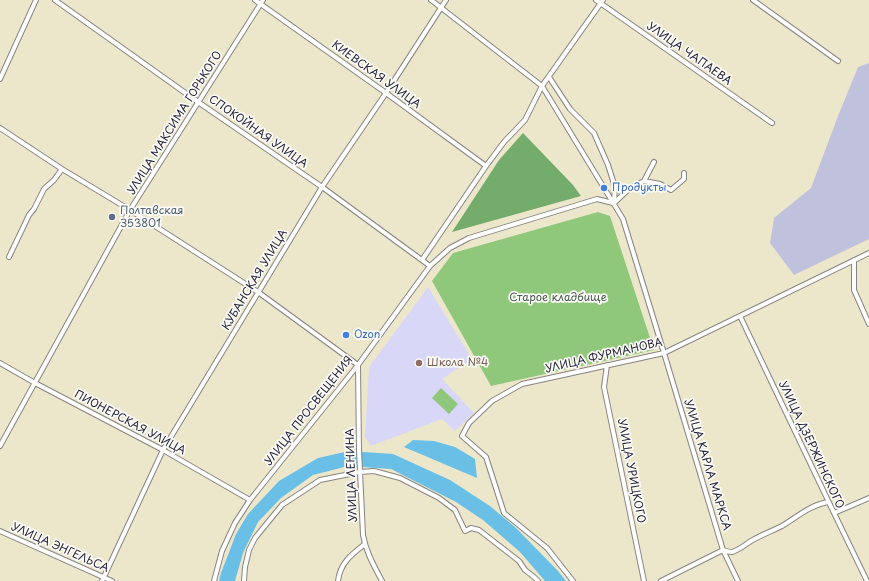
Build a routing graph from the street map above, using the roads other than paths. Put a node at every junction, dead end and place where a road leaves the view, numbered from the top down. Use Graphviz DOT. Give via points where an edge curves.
graph roads {
  1 [pos="36,0"];
  2 [pos="55,0"];
  3 [pos="255,0"];
  4 [pos="431,0"];
  5 [pos="446,0"];
  6 [pos="596,0"];
  7 [pos="753,0"];
  8 [pos="262,2"];
  9 [pos="602,2"];
  10 [pos="441,7"];
  11 [pos="838,61"];
  12 [pos="549,77"];
  13 [pos="0,79"];
  14 [pos="542,86"];
  15 [pos="386,93"];
  16 [pos="198,102"];
  17 [pos="772,122"];
  18 [pos="0,128"];
  19 [pos="654,162"];
  20 [pos="486,166"];
  21 [pos="62,169"];
  22 [pos="684,173"];
  23 [pos="644,181"];
  24 [pos="322,187"];
  25 [pos="614,203"];
  26 [pos="130,210"];
  27 [pos="869,253"];
  28 [pos="9,257"];
  29 [pos="422,260"];
  30 [pos="854,260"];
  31 [pos="430,266"];
  32 [pos="258,292"];
  33 [pos="740,316"];
  34 [pos="869,324"];
  35 [pos="664,353"];
  36 [pos="0,363"];
  37 [pos="358,365"];
  38 [pos="607,365"];
  39 [pos="34,383"];
  40 [pos="0,446"];
  41 [pos="163,450"];
  42 [pos="360,472"];
  43 [pos="869,498"];
  44 [pos="250,500"];
  45 [pos="828,502"];
  46 [pos="834,513"];
  47 [pos="0,531"];
  48 [pos="365,544"];
  49 [pos="723,550"];
  50 [pos="103,579"];
  51 [pos="112,581"];
  52 [pos="214,581"];
  53 [pos="244,581"];
  54 [pos="338,581"];
  55 [pos="382,581"];
  56 [pos="538,581"];
  57 [pos="573,581"];
  58 [pos="644,581"];
  59 [pos="661,581"];
  60 [pos="738,581"];
  61 [pos="867,581"];
  1 -- 13 [label="street"];
  2 -- 16 [label="street, СПОКОЙНАЯ УЛИЦА"];
  3 -- 8 [label="street, КИЕВСКАЯ УЛИЦА"];
  4 -- 10 [label="street"];
  5 -- 10 [label="street, КУБАНСКАЯ УЛИЦА"];
  6 -- 9 [label="street, УЛИЦА ЧАПАЕВА"];
  7 -- 11 [label="street"];
  8 -- 15 [label="street, КИЕВСКАЯ УЛИЦА"];
  8 -- 16 [label="street, УЛИЦА МАКСИМА ГОРЬКОГО"];
  9 -- 12 [label="street"];
  9 -- 17 [label="street, УЛИЦА ЧАПАЕВА"];
  10 -- 14 [label="street"];
  10 -- 15 [label="street, КУБАНСКАЯ УЛИЦА"];
  12 -- 14 [label="street"];
  12 -- 25 [label="street" via="570,109 594,133 615,187"];
  14 -- 20 [label="street" via="525,120"];
  14 -- 25 [label="street, УЛИЦА КАРЛА МАРКСА"];
  15 -- 20 [label="street, КИЕВСКАЯ УЛИЦА"];
  15 -- 24 [label="street, КУБАНСКАЯ УЛИЦА"];
  16 -- 24 [label="street, СПОКОЙНАЯ УЛИЦА"];
  16 -- 26 [label="street, УЛИЦА МАКСИМА ГОРЬКОГО"];
  18 -- 21 [label="street"];
  19 -- 23 [label="street"];
  20 -- 29 [label="street"];
  21 -- 26 [label="street"];
  21 -- 28 [label="street" via="44,189"];
  22 -- 23 [label="street" via="684,179 671,190 660,184"];
  23 -- 25 [label="street" via="630,188"];
  24 -- 29 [label="street, СПОКОЙНАЯ УЛИЦА"];
  24 -- 32 [label="street, КУБАНСКАЯ УЛИЦА"];
  25 -- 31 [label="street, УЛИЦА ПРОСВЕЩЕНИЯ" via="597,199 468,238 450,248"];
  25 -- 35 [label="street, УЛИЦА КАРЛА МАРКСА" via="623,219"];
  26 -- 32 [label="street"];
  26 -- 39 [label="street, УЛИЦА МАКСИМА ГОРЬКОГО"];
  27 -- 30 [label="street, УЛИЦА ФУРМАНОВА"];
  29 -- 31 [label="street, СПОКОЙНАЯ УЛИЦА"];
  30 -- 33 [label="street, УЛИЦА ФУРМАНОВА"];
  30 -- 34 [label="street" via="854,290"];
  31 -- 37 [label="street, УЛИЦА ПРОСВЕЩЕНИЯ"];
  32 -- 37 [label="street"];
  32 -- 41 [label="street, КУБАНСКАЯ УЛИЦА"];
  33 -- 35 [label="street, УЛИЦА ФУРМАНОВА"];
  33 -- 45 [label="street, УЛИЦА ДЗЕРЖИНСКОГО"];
  35 -- 38 [label="street, УЛИЦА ФУРМАНОВА"];
  35 -- 49 [label="street, УЛИЦА КАРЛА МАРКСА"];
  36 -- 39 [label="street, ПИОНЕРСКАЯ УЛИЦА"];
  37 -- 42 [label="street, УЛИЦА ЛЕНИНА"];
  37 -- 44 [label="street, УЛИЦА ПРОСВЕЩЕНИЯ"];
  38 -- 57 [label="street, УЛИЦА ФУРМАНОВА" via="522,384 492,401 469,423 462,436 486,457 504,513 547,548"];
  38 -- 58 [label="street, УЛИЦА УРИЦКОГО" via="604,386"];
  39 -- 40 [label="street, УЛИЦА МАКСИМА ГОРЬКОГО"];
  39 -- 41 [label="street, ПИОНЕРСКАЯ УЛИЦА"];
  41 -- 44 [label="street, ПИОНЕРСКАЯ УЛИЦА"];
  41 -- 50 [label="street, КУБАНСКАЯ УЛИЦА"];
  42 -- 48 [label="street, УЛИЦА ЛЕНИНА"];
  42 -- 53 [label="street" via="320,480 282,505 255,538 249,550"];
  42 -- 56 [label="street" via="374,471 400,478 439,498 455,510 466,531 471,528 479,530 520,560 525,570"];
  43 -- 46 [label="street"];
  44 -- 52 [label="street, УЛИЦА ПРОСВЕЩЕНИЯ" via="235,523 222,551"];
  45 -- 46 [label="street, УЛИЦА ДЗЕРЖИНСКОГО"];
  45 -- 49 [label="street" via="807,510 741,548 730,552"];
  46 -- 61 [label="street, УЛИЦА ДЗЕРЖИНСКОГО"];
  47 -- 50 [label="street, УЛИЦА ЭНГЕЛЬСА"];
  48 -- 54 [label="street" via="350,556 341,568"];
  48 -- 55 [label="street, УЛИЦА ЛЕНИНА"];
  49 -- 59 [label="street"];
  49 -- 60 [label="street, УЛИЦА КАРЛА МАРКСА"];
  50 -- 51 [label="street, УЛИЦА ЭНГЕЛЬСА"];
}
